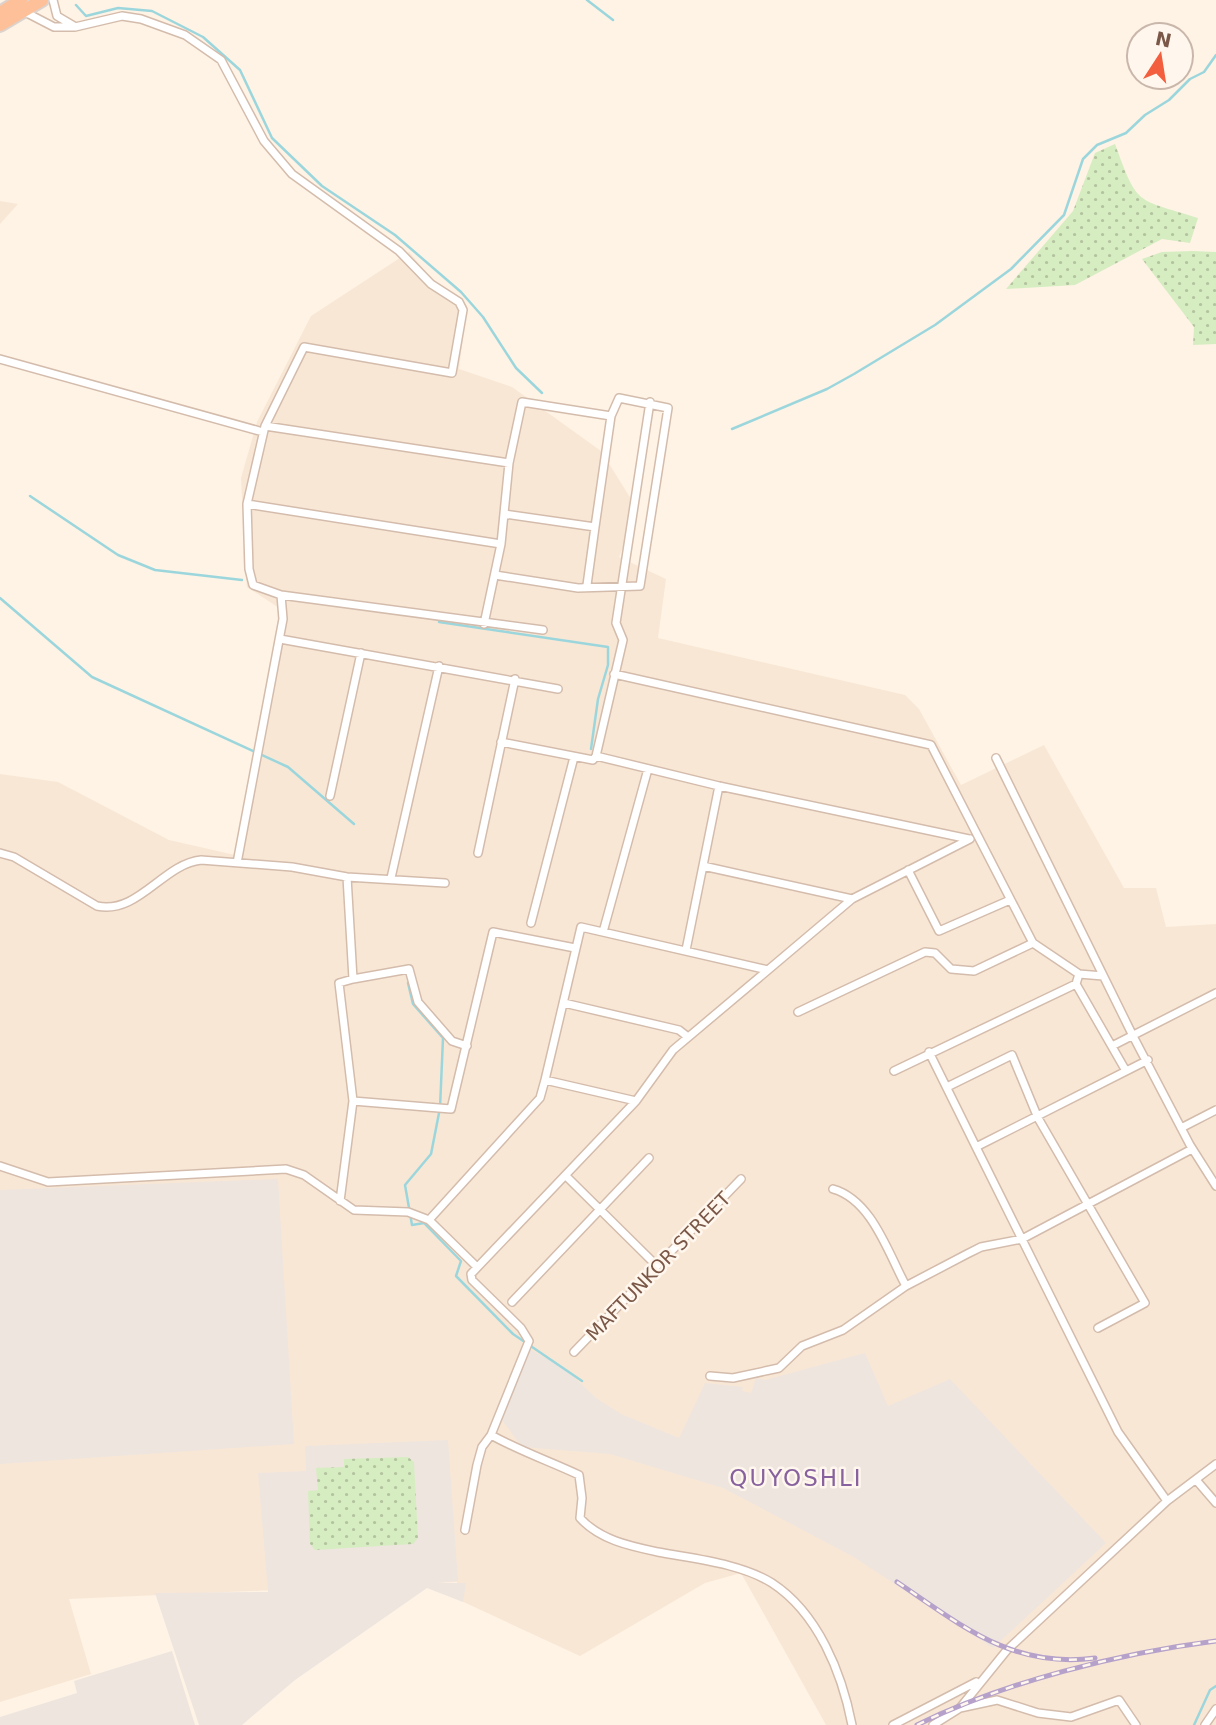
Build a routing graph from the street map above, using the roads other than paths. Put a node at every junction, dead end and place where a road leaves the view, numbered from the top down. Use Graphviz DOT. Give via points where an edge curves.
graph roads {
  1 [pos="42,0"];
  2 [pos="53,0"];
  3 [pos="22,6"];
  4 [pos="0,13"];
  5 [pos="0,26"];
  6 [pos="75,27"];
  7 [pos="0,359"];
  8 [pos="650,402"];
  9 [pos="611,416"];
  10 [pos="264,429"];
  11 [pos="509,463"];
  12 [pos="247,504"];
  13 [pos="504,514"];
  14 [pos="595,527"];
  15 [pos="501,544"];
  16 [pos="495,575"];
  17 [pos="587,585"];
  18 [pos="621,587"];
  19 [pos="281,595"];
  20 [pos="484,624"];
  21 [pos="543,630"];
  22 [pos="280,639"];
  23 [pos="361,653"];
  24 [pos="439,666"];
  25 [pos="614,674"];
  26 [pos="515,679"];
  27 [pos="558,689"];
  28 [pos="501,742"];
  29 [pos="596,756"];
  30 [pos="574,757"];
  31 [pos="996,758"];
  32 [pos="649,769"];
  33 [pos="719,786"];
  34 [pos="331,796"];
  35 [pos="980,836"];
  36 [pos="970,839"];
  37 [pos="0,853"];
  38 [pos="478,853"];
  39 [pos="237,863"];
  40 [pos="703,866"];
  41 [pos="908,870"];
  42 [pos="348,877"];
  43 [pos="391,878"];
  44 [pos="445,883"];
  45 [pos="852,900"];
  46 [pos="1010,900"];
  47 [pos="531,923"];
  48 [pos="603,932"];
  49 [pos="1033,943"];
  50 [pos="575,948"];
  51 [pos="686,950"];
  52 [pos="768,970"];
  53 [pos="1079,974"];
  54 [pos="1103,976"];
  55 [pos="353,979"];
  56 [pos="1076,984"];
  57 [pos="1216,993"];
  58 [pos="564,1003"];
  59 [pos="798,1012"];
  60 [pos="1133,1035"];
  61 [pos="688,1037"];
  62 [pos="467,1046"];
  63 [pos="1112,1046"];
  64 [pos="929,1052"];
  65 [pos="1148,1060"];
  66 [pos="894,1071"];
  67 [pos="1126,1071"];
  68 [pos="545,1080"];
  69 [pos="947,1087"];
  70 [pos="353,1101"];
  71 [pos="636,1101"];
  72 [pos="1216,1110"];
  73 [pos="1038,1118"];
  74 [pos="1181,1128"];
  75 [pos="976,1147"];
  76 [pos="1192,1149"];
  77 [pos="649,1158"];
  78 [pos="0,1167"];
  79 [pos="566,1176"];
  80 [pos="741,1179"];
  81 [pos="1216,1186"];
  82 [pos="833,1189"];
  83 [pos="340,1201"];
  84 [pos="1086,1205"];
  85 [pos="600,1210"];
  86 [pos="429,1220"];
  87 [pos="1022,1239"];
  88 [pos="657,1266"];
  89 [pos="477,1267"];
  90 [pos="906,1286"];
  91 [pos="512,1302"];
  92 [pos="1098,1328"];
  93 [pos="574,1352"];
  94 [pos="710,1376"];
  95 [pos="491,1435"];
  96 [pos="1216,1464"];
  97 [pos="1197,1481"];
  98 [pos="1167,1501"];
  99 [pos="1216,1503"];
  100 [pos="465,1530"];
  101 [pos="980,1680"];
  102 [pos="960,1708"];
  103 [pos="1216,1709"];
  104 [pos="852,1725"];
  105 [pos="893,1725"];
  106 [pos="933,1725"];
  107 [pos="1136,1725"];
  108 [pos="1205,1725"];
  1 -- 3 [label="highway"];
  2 -- 6 [label="street" via="57,16"];
  3 -- 4 [label="highway"];
  3 -- 5 [label="highway"];
  3 -- 6 [label="street" via="54,27"];
  6 -- 10 [label="street" via="122,16 141,19 185,35 221,60 264,141 292,174 399,251 463,310 452,373 304,347"];
  7 -- 10 [label="street"];
  8 -- 9 [label="street" via="620,398"];
  8 -- 18 [label="street"];
  8 -- 18 [label="street" via="669,410 641,584"];
  9 -- 11 [label="street" via="522,402"];
  9 -- 14 [label="street"];
  10 -- 11 [label="street"];
  10 -- 12 [label="street"];
  11 -- 13 [label="street"];
  12 -- 15 [label="street"];
  12 -- 19 [label="street" via="253,585"];
  13 -- 14 [label="street"];
  13 -- 15 [label="street"];
  14 -- 17 [label="street"];
  15 -- 16 [label="street"];
  16 -- 17 [label="street" via="578,588"];
  16 -- 20 [label="street"];
  17 -- 18 [label="street"];
  18 -- 25 [label="street" via="617,623 622,640"];
  19 -- 20 [label="street"];
  19 -- 22 [label="street" via="284,620"];
  20 -- 21 [label="street"];
  22 -- 23 [label="street"];
  22 -- 39 [label="street"];
  23 -- 24 [label="street"];
  23 -- 34 [label="street"];
  24 -- 26 [label="street"];
  24 -- 43 [label="street"];
  25 -- 29 [label="street"];
  25 -- 35 [label="street" via="926,743 935,749"];
  26 -- 27 [label="street"];
  26 -- 28 [label="street"];
  28 -- 30 [label="street"];
  28 -- 38 [label="street"];
  29 -- 30 [label="street" via="593,760"];
  29 -- 32 [label="street"];
  30 -- 47 [label="street"];
  31 -- 54 [label="street"];
  32 -- 33 [label="street"];
  32 -- 48 [label="street"];
  33 -- 36 [label="street"];
  33 -- 40 [label="street"];
  35 -- 36 [label="street"];
  35 -- 46 [label="street"];
  36 -- 41 [label="street"];
  37 -- 39 [label="street" via="97,906 111,909 140,896 187,863"];
  39 -- 42 [label="street"];
  40 -- 45 [label="street"];
  40 -- 51 [label="street"];
  41 -- 45 [label="street"];
  41 -- 46 [label="street" via="939,931"];
  42 -- 43 [label="street"];
  42 -- 55 [label="street"];
  43 -- 44 [label="street"];
  45 -- 52 [label="street"];
  46 -- 49 [label="street"];
  48 -- 50 [label="street" via="580,927"];
  48 -- 51 [label="street"];
  49 -- 53 [label="street"];
  49 -- 59 [label="street" via="974,971 951,969 935,953 925,952"];
  50 -- 58 [label="street"];
  50 -- 62 [label="street" via="493,932"];
  51 -- 52 [label="street"];
  52 -- 61 [label="street"];
  53 -- 54 [label="street"];
  53 -- 56 [label="street"];
  54 -- 60 [label="street"];
  55 -- 62 [label="street" via="409,969 418,1002 452,1041"];
  55 -- 70 [label="street" via="339,984"];
  56 -- 63 [label="street"];
  56 -- 64 [label="street"];
  57 -- 60 [label="street"];
  58 -- 61 [label="street" via="679,1030"];
  58 -- 68 [label="street"];
  60 -- 63 [label="street"];
  60 -- 65 [label="street"];
  61 -- 71 [label="street"];
  62 -- 70 [label="street" via="451,1109"];
  63 -- 67 [label="street"];
  64 -- 66 [label="street"];
  64 -- 69 [label="street"];
  65 -- 67 [label="street"];
  65 -- 74 [label="street"];
  67 -- 73 [label="street"];
  68 -- 71 [label="street"];
  68 -- 86 [label="street" via="540,1098"];
  69 -- 73 [label="street" via="1012,1055"];
  69 -- 75 [label="street"];
  70 -- 83 [label="street"];
  71 -- 79 [label="street"];
  72 -- 74 [label="street"];
  73 -- 75 [label="street"];
  73 -- 84 [label="street"];
  74 -- 76 [label="street"];
  75 -- 87 [label="street"];
  76 -- 81 [label="street"];
  76 -- 84 [label="street"];
  77 -- 85 [label="street"];
  78 -- 83 [label="street" via="48,1182 286,1169 304,1175"];
  79 -- 85 [label="street"];
  79 -- 89 [label="street"];
  80 -- 88 [label="street, MAFTUNKOR STREET"];
  82 -- 90 [label="street" via="850,1194 865,1210"];
  83 -- 86 [label="street" via="354,1210 408,1212"];
  84 -- 87 [label="street"];
  84 -- 92 [label="street" via="1145,1303"];
  85 -- 88 [label="street"];
  85 -- 91 [label="street"];
  86 -- 89 [label="street"];
  87 -- 90 [label="street" via="981,1247"];
  87 -- 98 [label="street" via="1118,1432"];
  88 -- 93 [label="street, MAFTUNKOR STREET"];
  89 -- 95 [label="street" via="472,1280 522,1328 529,1341"];
  90 -- 94 [label="street" via="842,1330 802,1346 779,1368 733,1378"];
  95 -- 100 [label="street" via="477,1465"];
  95 -- 104 [label="street" via="579,1475 580,1518 591,1530 631,1546 727,1566 771,1583 801,1608 829,1652"];
  96 -- 97 [label="street"];
  97 -- 98 [label="street"];
  97 -- 99 [label="street"];
  98 -- 101 [label="street"];
  101 -- 102 [label="street"];
  101 -- 105 [label="street"];
  102 -- 106 [label="street"];
  102 -- 107 [label="street" via="998,1700 1038,1713 1071,1717 1119,1700"];
  103 -- 108 [label="street"];
}
